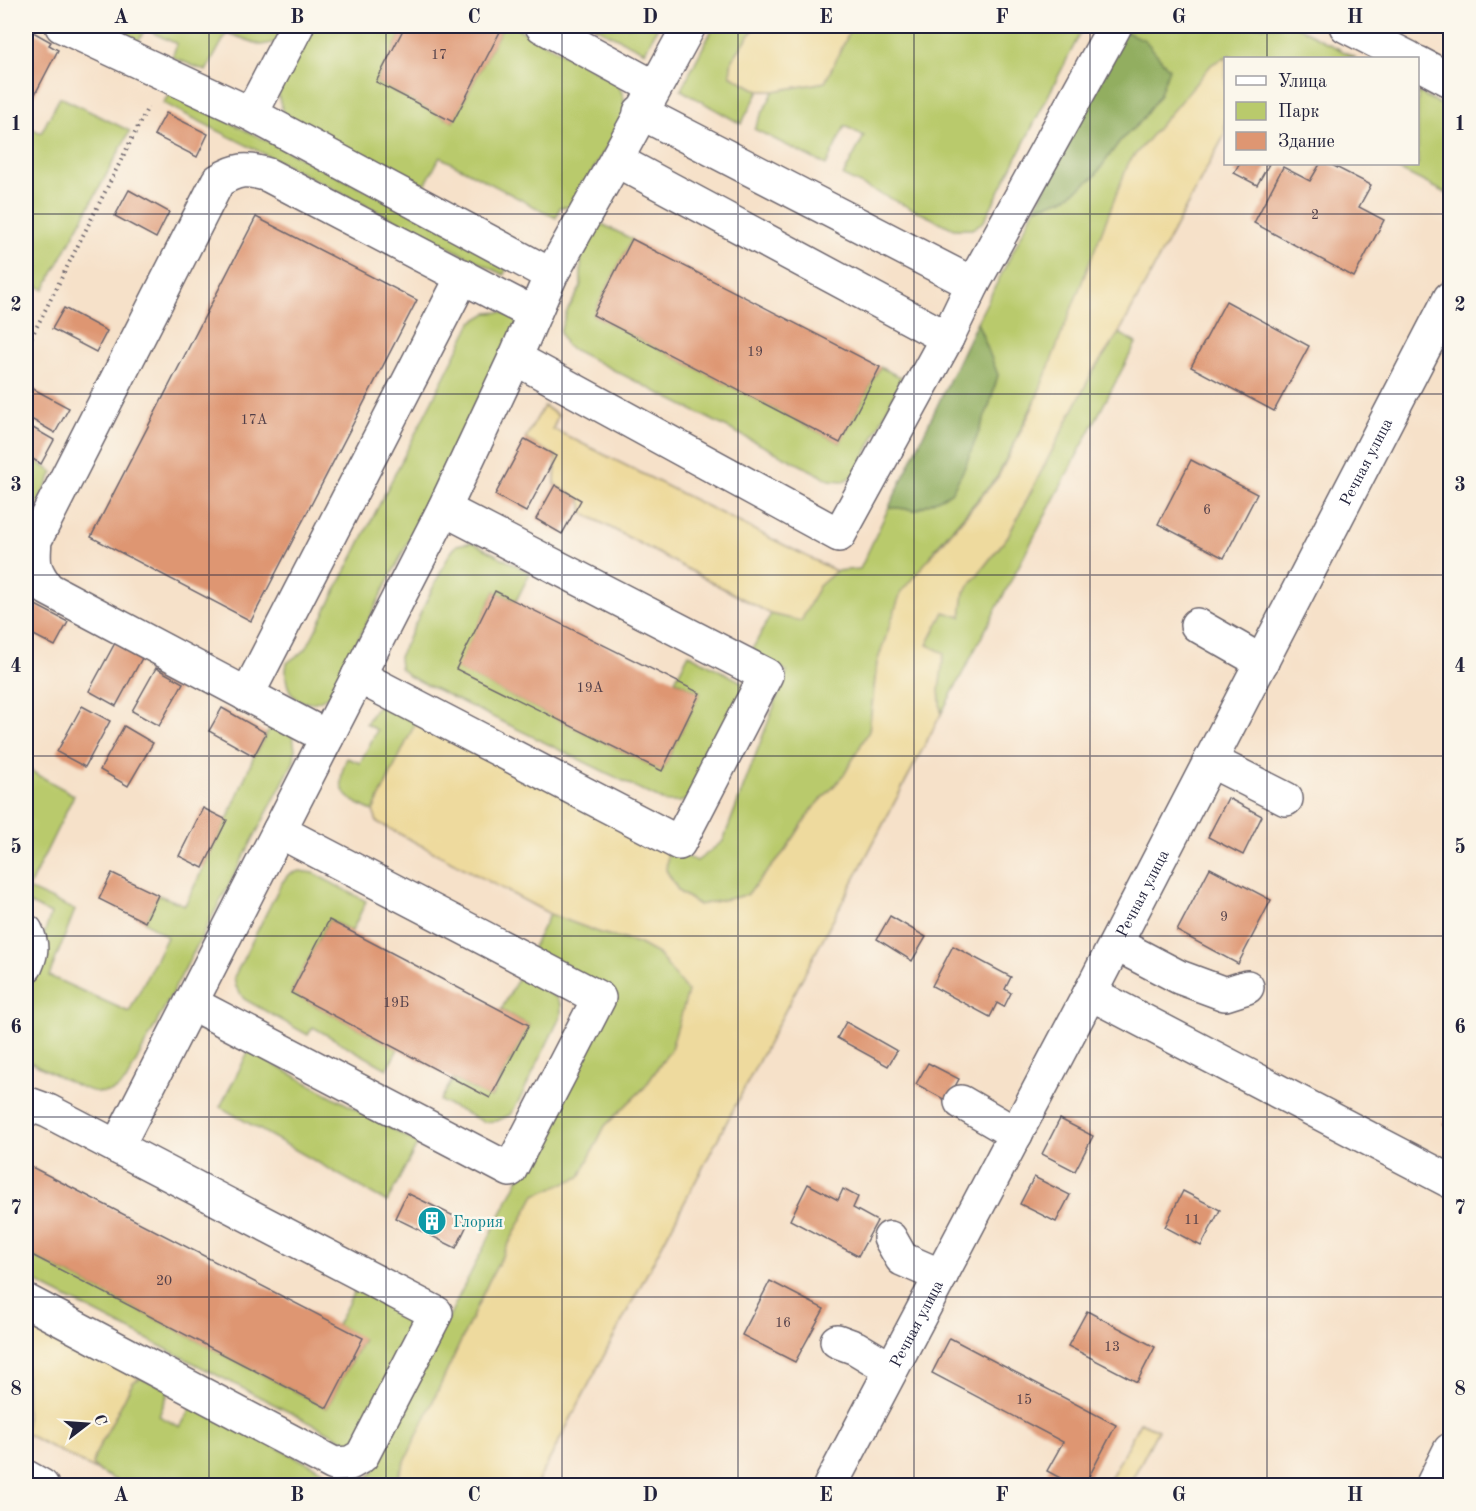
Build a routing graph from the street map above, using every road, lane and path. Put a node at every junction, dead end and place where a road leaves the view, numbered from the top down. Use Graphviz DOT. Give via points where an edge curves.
graph roads {
  1 [pos="62,26"];
  2 [pos="297,26"];
  3 [pos="542,26"];
  4 [pos="688,26"];
  5 [pos="1115,26"];
  6 [pos="1346,26"];
  7 [pos="1407,57"];
  8 [pos="1419,64"];
  9 [pos="165,74"];
  10 [pos="1450,80"];
  11 [pos="647,100"];
  12 [pos="251,114"];
  13 [pos="616,160"];
  14 [pos="551,274"];
  15 [pos="462,276"];
  16 [pos="973,284"];
  17 [pos="1450,297"];
  18 [pos="534,314"];
  19 [pos="947,338"];
  20 [pos="26,348"];
  21 [pos="515,358"];
  22 [pos="444,509"];
  23 [pos="1197,625"];
  24 [pos="1262,662"];
  25 [pos="358,676"];
  26 [pos="247,695"];
  27 [pos="327,737"];
  28 [pos="1211,761"];
  29 [pos="1286,799"];
  30 [pos="279,831"];
  31 [pos="26,932"];
  32 [pos="1116,944"];
  33 [pos="26,966"];
  34 [pos="1246,987"];
  35 [pos="1090,993"];
  36 [pos="192,1003"];
  37 [pos="961,1102"];
  38 [pos="26,1103"];
  39 [pos="1024,1132"];
  40 [pos="117,1147"];
  41 [pos="1450,1181"];
  42 [pos="890,1238"];
  43 [pos="941,1276"];
  44 [pos="26,1301"];
  45 [pos="837,1341"];
  46 [pos="891,1369"];
  47 [pos="26,1477"];
  48 [pos="42,1485"];
  49 [pos="830,1485"];
  1 -- 9 [label="street"];
  2 -- 12 [label="street"];
  3 -- 11 [label="street"];
  4 -- 11 [label="street"];
  5 -- 16 [label="street"];
  6 -- 7 [label="street"];
  8 -- 10 [label="street"];
  9 -- 12 [label="street"];
  9 -- 20 [label="path"];
  11 -- 13 [label="street"];
  11 -- 16 [label="street"];
  12 -- 14 [label="street"];
  13 -- 14 [label="street"];
  13 -- 19 [label="street"];
  14 -- 18 [label="street"];
  15 -- 18 [label="street"];
  15 -- 26 [label="street"];
  15 -- 26 [label="street" via="268,176 250,170 230,173 218,181 35,540 33,561 48,589"];
  16 -- 19 [label="street"];
  17 -- 24 [label="street, Речная улица"];
  18 -- 21 [label="street"];
  19 -- 21 [label="street" via="839,535"];
  21 -- 22 [label="street"];
  22 -- 25 [label="street"];
  22 -- 25 [label="street" via="766,675 679,843"];
  23 -- 24 [label="street"];
  24 -- 28 [label="street, Речная улица"];
  25 -- 27 [label="street"];
  26 -- 27 [label="street"];
  27 -- 30 [label="street"];
  28 -- 29 [label="street"];
  28 -- 32 [label="street, Речная улица"];
  30 -- 36 [label="street"];
  30 -- 36 [label="street" via="599,998 510,1170"];
  31 -- 33 [label="street" via="32,944"];
  32 -- 34 [label="street" via="1179,977 1225,994"];
  32 -- 35 [label="street, Речная улица"];
  35 -- 39 [label="street, Речная улица"];
  35 -- 41 [label="street"];
  36 -- 40 [label="street"];
  37 -- 39 [label="street"];
  38 -- 40 [label="street"];
  39 -- 43 [label="street, Речная улица"];
  40 -- 44 [label="street" via="436,1313 362,1456 350,1463 334,1464"];
  42 -- 43 [label="street" via="902,1259"];
  43 -- 46 [label="street, Речная улица"];
  45 -- 46 [label="street"];
  46 -- 49 [label="street, Речная улица"];
  47 -- 48 [label="street"];
}
